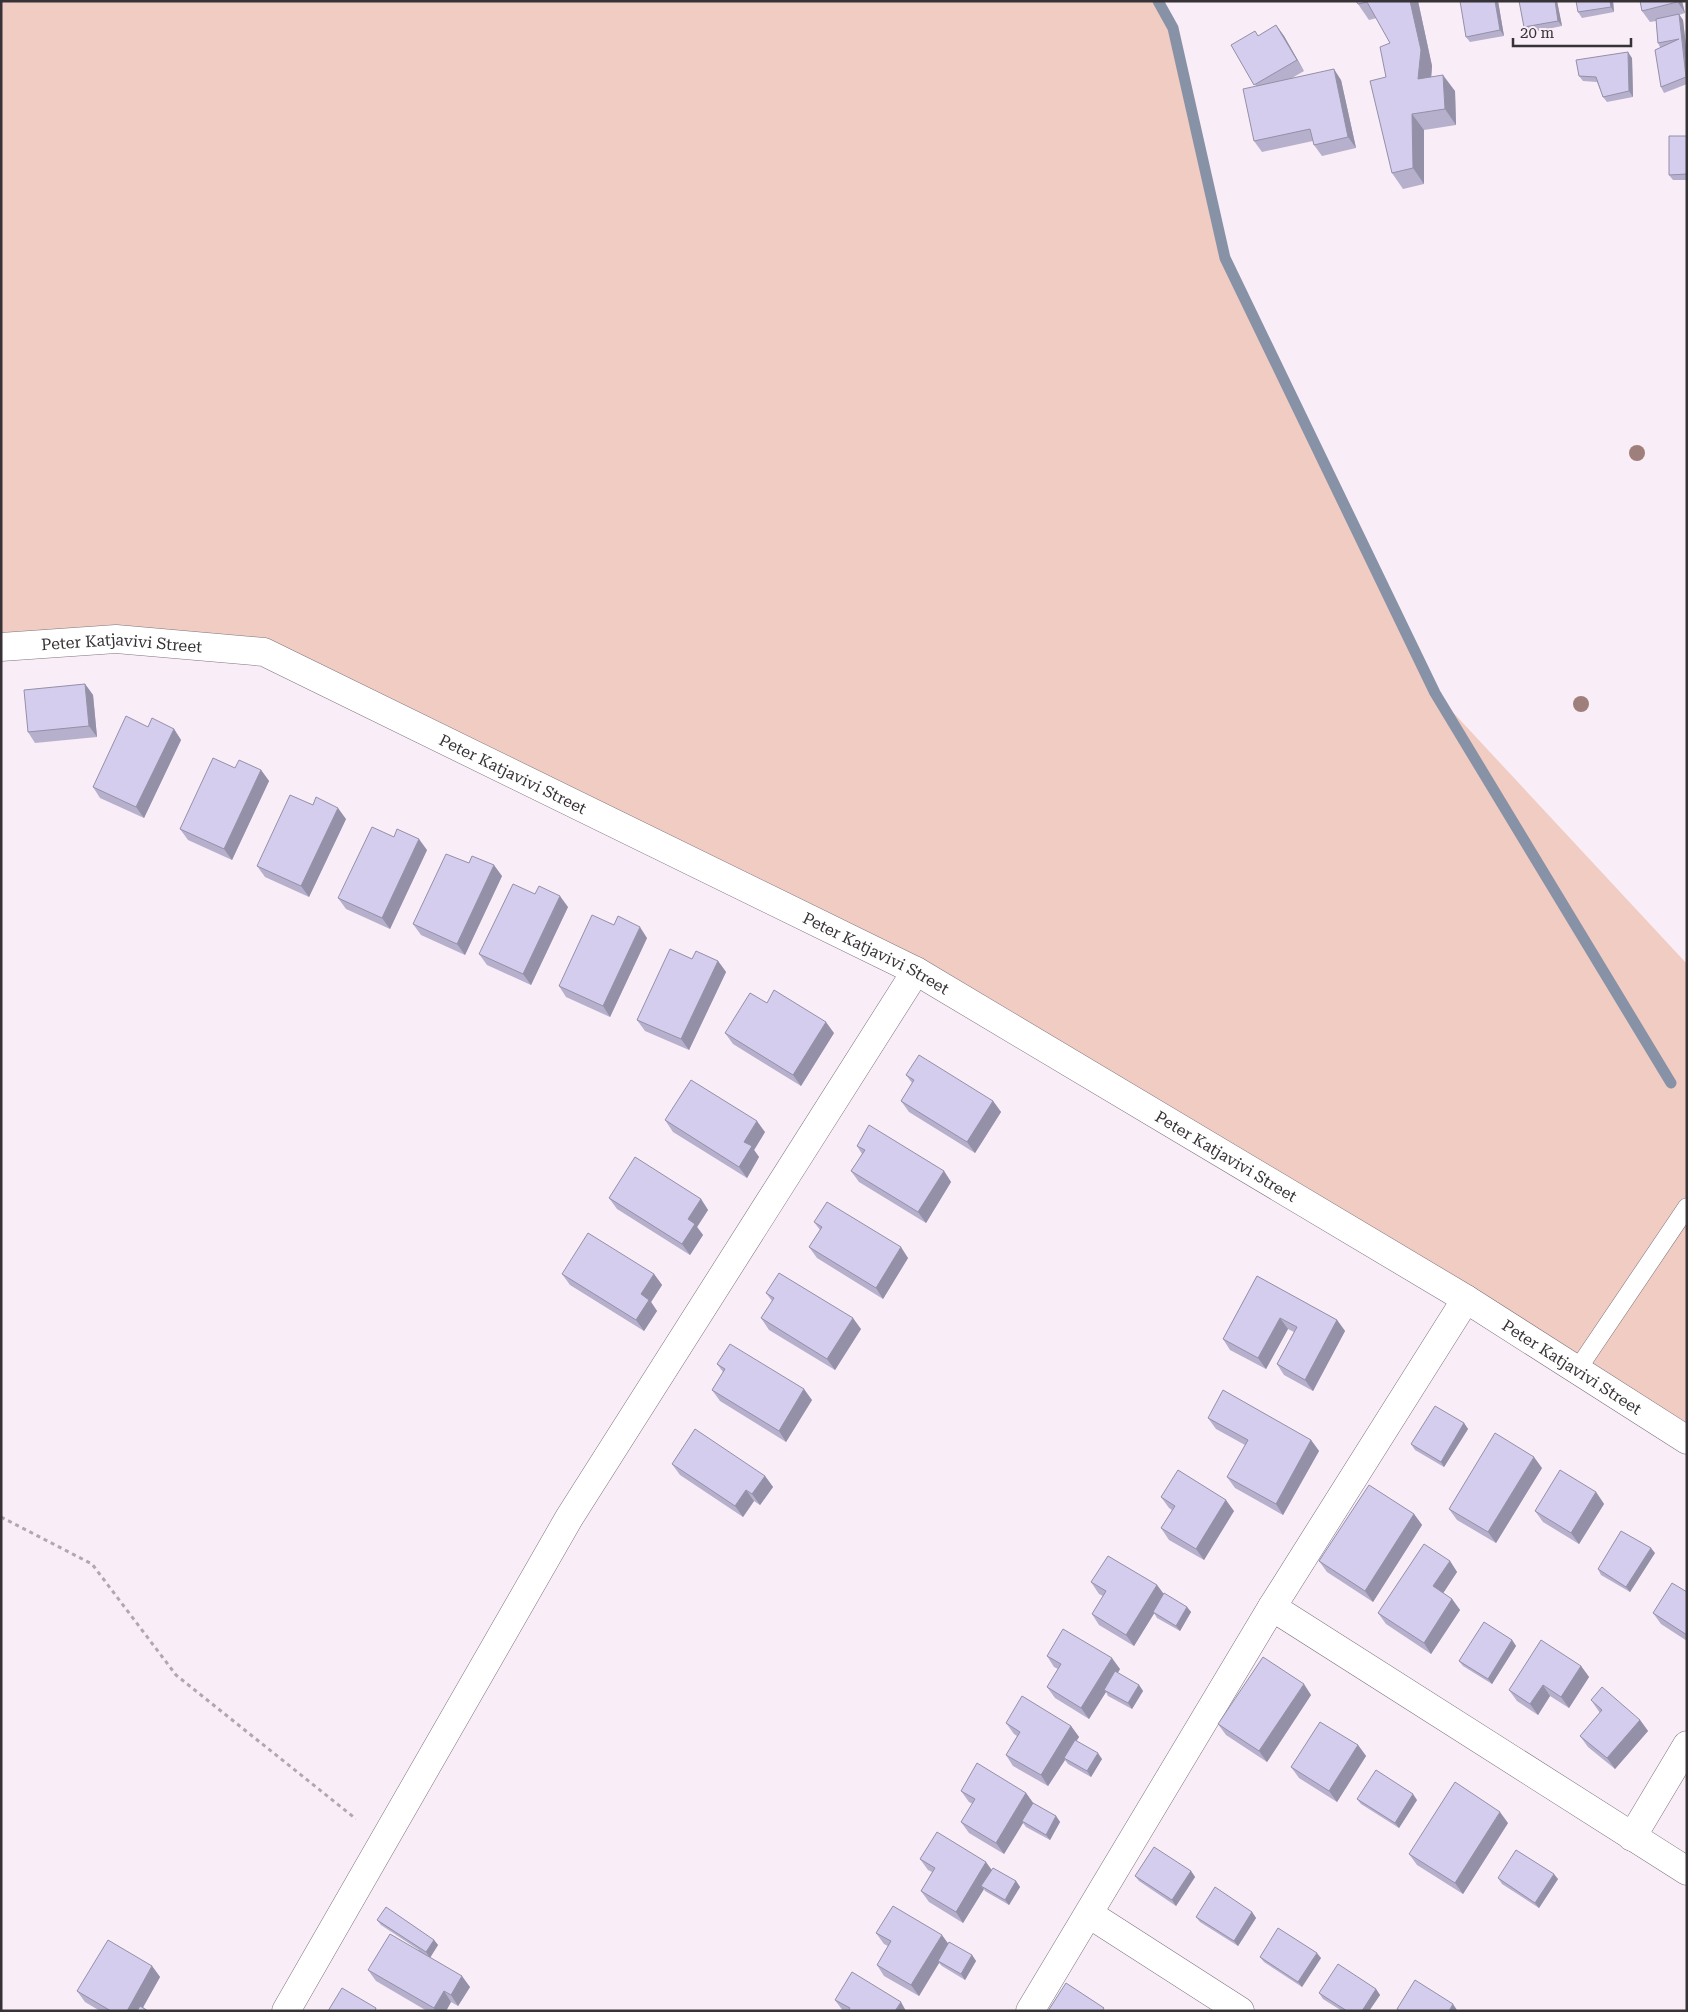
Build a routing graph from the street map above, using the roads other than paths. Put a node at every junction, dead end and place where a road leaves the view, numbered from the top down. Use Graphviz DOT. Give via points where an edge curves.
graph roads {
  1 [pos="1,647"];
  2 [pos="916,971"];
  3 [pos="1687,1207"];
  4 [pos="1466,1299"];
  5 [pos="1577,1370"];
  6 [pos="1687,1440"];
  7 [pos="1272,1606"];
  8 [pos="1687,1745"];
  9 [pos="1632,1837"];
  10 [pos="1687,1871"];
  11 [pos="1089,1914"];
  12 [pos="286,2011"];
  13 [pos="1030,2011"];
  14 [pos="1240,2011"];
  1 -- 2 [label="street, Peter Katjavivi Street" via="116,639 264,652"];
  2 -- 4 [label="street, Peter Katjavivi Street"];
  2 -- 12 [label="street" via="569,1518"];
  3 -- 5 [label="lane"];
  4 -- 5 [label="street, Peter Katjavivi Street"];
  4 -- 7 [label="street"];
  5 -- 6 [label="street, Peter Katjavivi Street"];
  7 -- 9 [label="street"];
  7 -- 11 [label="street"];
  8 -- 9 [label="street"];
  9 -- 10 [label="street"];
  11 -- 13 [label="street"];
  11 -- 14 [label="street"];
}
